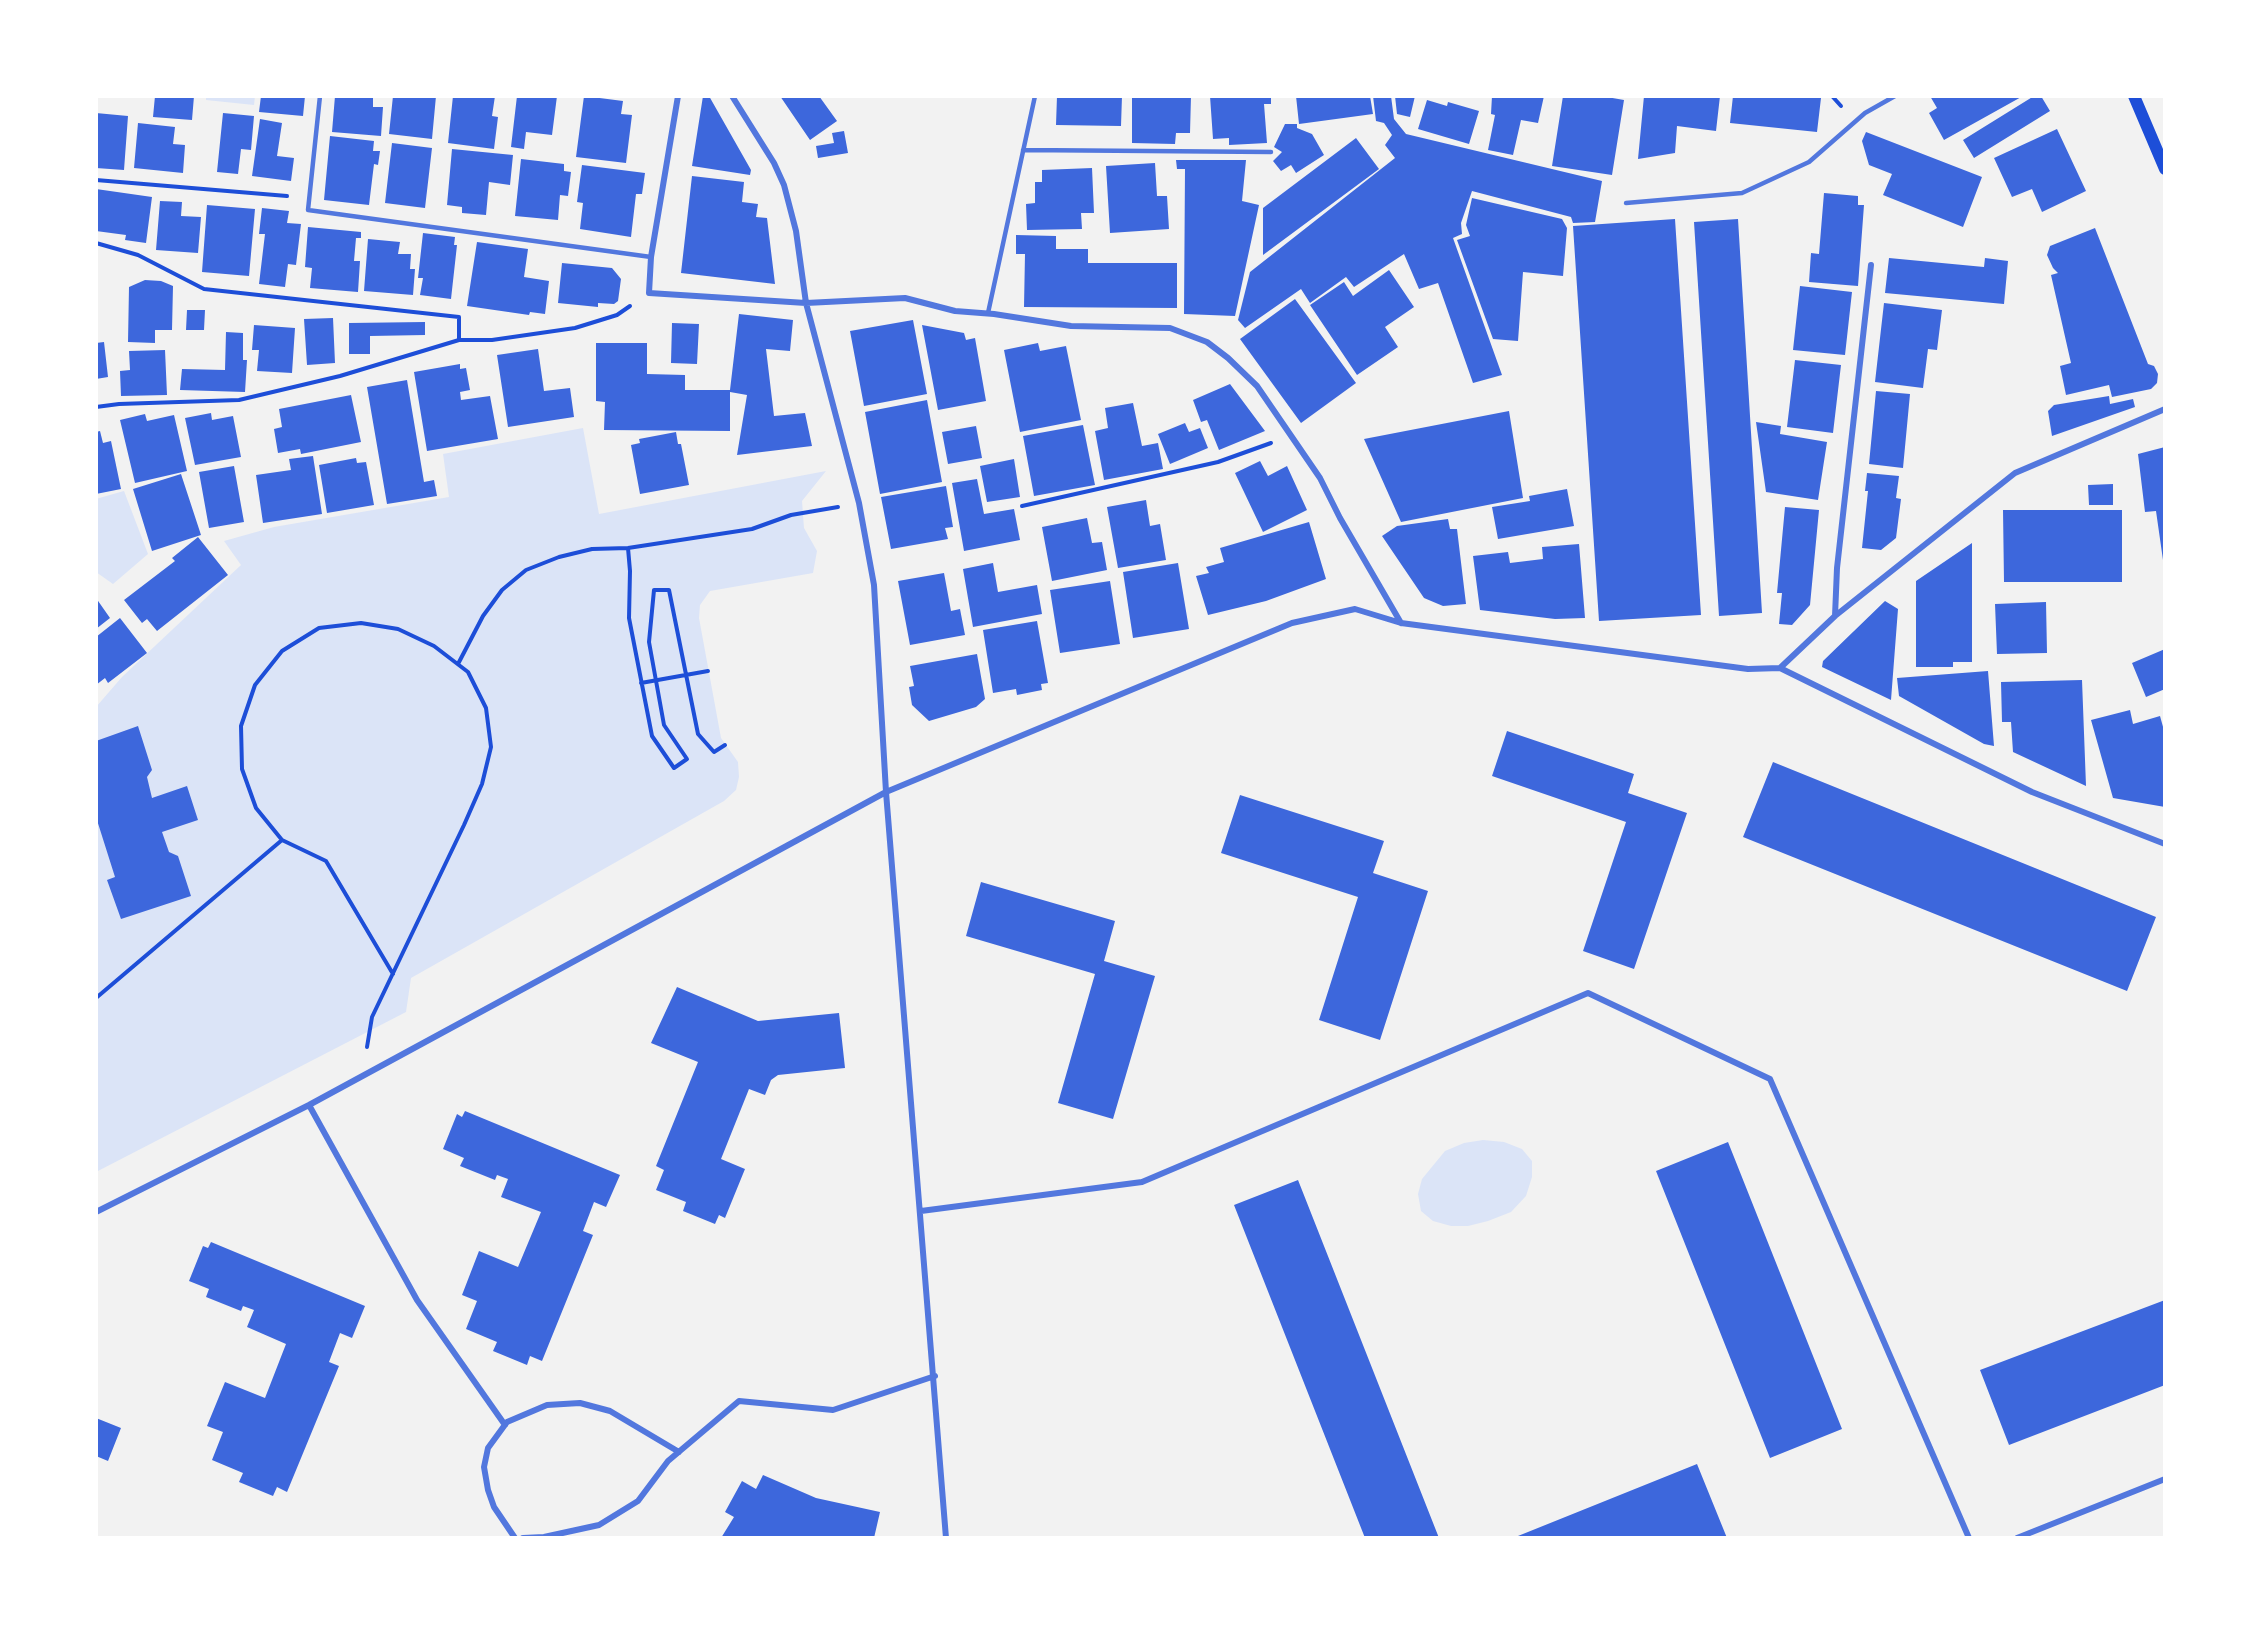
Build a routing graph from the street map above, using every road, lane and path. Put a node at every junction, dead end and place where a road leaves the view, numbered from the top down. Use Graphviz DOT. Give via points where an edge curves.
graph roads {
  1 [pos="320,96"];
  2 [pos="678,96"];
  3 [pos="732,96"];
  4 [pos="1035,96"];
  5 [pos="1895,96"];
  6 [pos="2134,96"];
  7 [pos="1023,150"];
  8 [pos="1271,152"];
  9 [pos="2165,169"];
  10 [pos="96,180"];
  11 [pos="1626,203"];
  12 [pos="308,210"];
  13 [pos="96,243"];
  14 [pos="651,256"];
  15 [pos="1871,265"];
  16 [pos="649,294"];
  17 [pos="806,303"];
  18 [pos="988,313"];
  19 [pos="459,340"];
  20 [pos="96,407"];
  21 [pos="2165,409"];
  22 [pos="1291,436"];
  23 [pos="859,503"];
  24 [pos="1022,506"];
  25 [pos="628,548"];
  26 [pos="1835,616"];
  27 [pos="1401,623"];
  28 [pos="458,664"];
  29 [pos="1780,668"];
  30 [pos="708,671"];
  31 [pos="687,675"];
  32 [pos="655,680"];
  33 [pos="641,683"];
  34 [pos="725,745"];
  35 [pos="886,792"];
  36 [pos="282,840"];
  37 [pos="2165,844"];
  38 [pos="393,974"];
  39 [pos="98,992"];
  40 [pos="96,998"];
  41 [pos="362,1074"];
  42 [pos="309,1105"];
  43 [pos="921,1211"];
  44 [pos="96,1212"];
  45 [pos="935,1376"];
  46 [pos="505,1425"];
  47 [pos="679,1452"];
  48 [pos="2165,1479"];
  49 [pos="514,1538"];
  50 [pos="523,1538"];
  51 [pos="946,1538"];
  52 [pos="1968,1538"];
  53 [pos="2017,1538"];
  1 -- 12 [label="lane"];
  2 -- 14 [label="street"];
  3 -- 17 [label="street" via="784,184 796,231"];
  4 -- 7 [label="lane"];
  5 -- 11 [label="lane" via="1865,113 1809,162 1742,193"];
  6 -- 9 [label="main road"];
  7 -- 8 [label="lane"];
  7 -- 18 [label="lane"];
  10 -- 12 [label="path" via="290,196"];
  12 -- 14 [label="lane"];
  13 -- 19 [label="path" via="138,255 204,289 459,317"];
  14 -- 16 [label="street"];
  15 -- 26 [label="street"];
  16 -- 17 [label="street"];
  16 -- 19 [label="path" via="617,315 575,328 492,340"];
  17 -- 18 [label="street" via="905,298 955,311"];
  17 -- 23 [label="street"];
  18 -- 22 [label="street" via="1071,326 1170,328 1207,342 1257,386"];
  19 -- 20 [label="path" via="340,376 239,400"];
  21 -- 26 [label="street" via="2016,472"];
  22 -- 24 [label="path" via="1218,462"];
  22 -- 27 [label="street" via="1320,478"];
  23 -- 25 [label="path" via="791,515 752,529"];
  23 -- 35 [label="street" via="874,585"];
  25 -- 28 [label="path" via="592,549 559,556 526,570 502,590 483,616"];
  25 -- 33 [label="path" via="628,618"];
  26 -- 29 [label="street"];
  27 -- 29 [label="street" via="1748,669"];
  27 -- 35 [label="street" via="1355,609 1292,623"];
  28 -- 36 [label="path" via="434,645 399,629 361,622 319,628 282,651 255,685 241,726 242,769 256,808"];
  28 -- 38 [label="path" via="468,672 486,708 491,747 482,784"];
  29 -- 37 [label="street" via="2032,792"];
  30 -- 31 [label="path"];
  31 -- 32 [label="path"];
  31 -- 32 [label="path" via="669,590 654,590 649,642"];
  31 -- 34 [label="path" via="698,734 714,752"];
  32 -- 33 [label="path"];
  32 -- 33 [label="path" via="664,725 687,759 674,768 652,736"];
  35 -- 41 [label="street"];
  35 -- 43 [label="street"];
  36 -- 38 [label="path" via="326,861"];
  36 -- 39 [label="path"];
  38 -- 41 [label="path" via="372,1017"];
  39 -- 40 [label="path"];
  41 -- 42 [label="street"];
  42 -- 44 [label="street"];
  42 -- 46 [label="street" via="417,1300"];
  43 -- 45 [label="street"];
  43 -- 52 [label="street" via="1142,1182 1588,993 1770,1079"];
  45 -- 47 [label="street" via="833,1410 739,1401"];
  45 -- 51 [label="street"];
  46 -- 47 [label="street" via="547,1405 580,1402 610,1411"];
  46 -- 49 [label="street" via="488,1448 484,1467 494,1507"];
  47 -- 50 [label="street" via="638,1501 599,1525"];
  48 -- 53 [label="street"];
}
